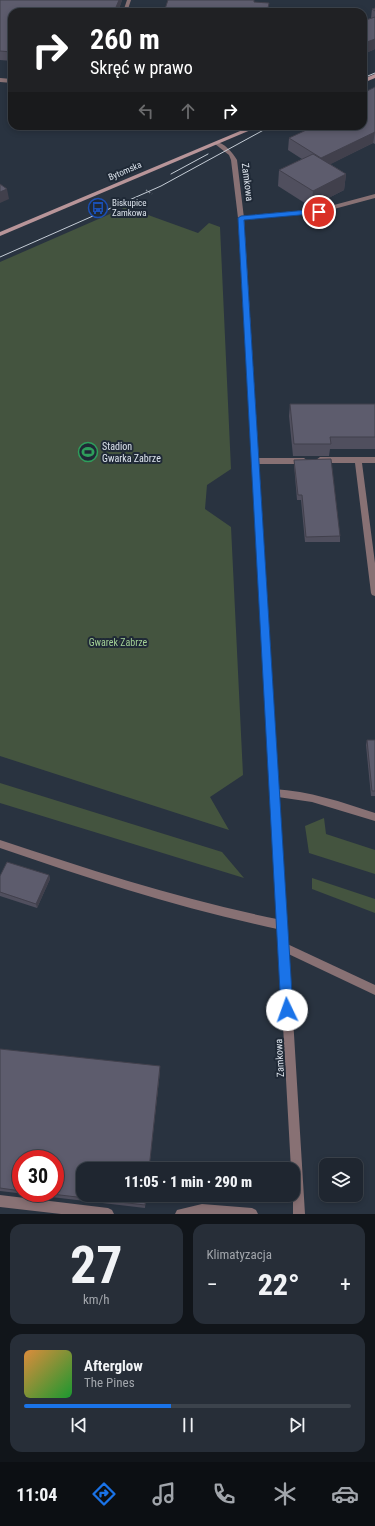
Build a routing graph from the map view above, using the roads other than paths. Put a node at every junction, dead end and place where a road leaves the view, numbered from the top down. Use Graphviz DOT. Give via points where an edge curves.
graph roads {
  1 [pos="248,130"];
  2 [pos="217,143"];
  3 [pos="375,196"];
  4 [pos="241,218"];
  5 [pos="0,234"];
  6 [pos="358,460"];
  7 [pos="375,460"];
  8 [pos="255,461"];
  9 [pos="375,593"];
  10 [pos="274,792"];
  11 [pos="375,817"];
  12 [pos="0,844"];
  13 [pos="282,925"];
  14 [pos="283,947"];
  15 [pos="375,990"];
  16 [pos="0,1201"];
  17 [pos="108,1214"];
  18 [pos="181,1214"];
  19 [pos="252,1214"];
  20 [pos="299,1214"];
  1 -- 2 [label="street, Bytomska"];
  2 -- 4 [label="street, Zamkowa" via="227,150 234,160"];
  2 -- 5 [label="street, Bytomska"];
  3 -- 4 [label="street" via="319,212"];
  4 -- 8 [label="street, Zamkowa"];
  6 -- 7 [label="street"];
  6 -- 8 [label="street"];
  6 -- 9 [label="street"];
  8 -- 10 [label="street, Zamkowa"];
  10 -- 11 [label="street" via="302,796"];
  10 -- 13 [label="street, Zamkowa"];
  12 -- 13 [label="street" via="92,875 244,918"];
  13 -- 14 [label="street, Zamkowa"];
  14 -- 15 [label="street"];
  14 -- 20 [label="street, Zamkowa"];
  16 -- 17 [label="street"];
  18 -- 19 [label="street" via="202,1210"];
}
